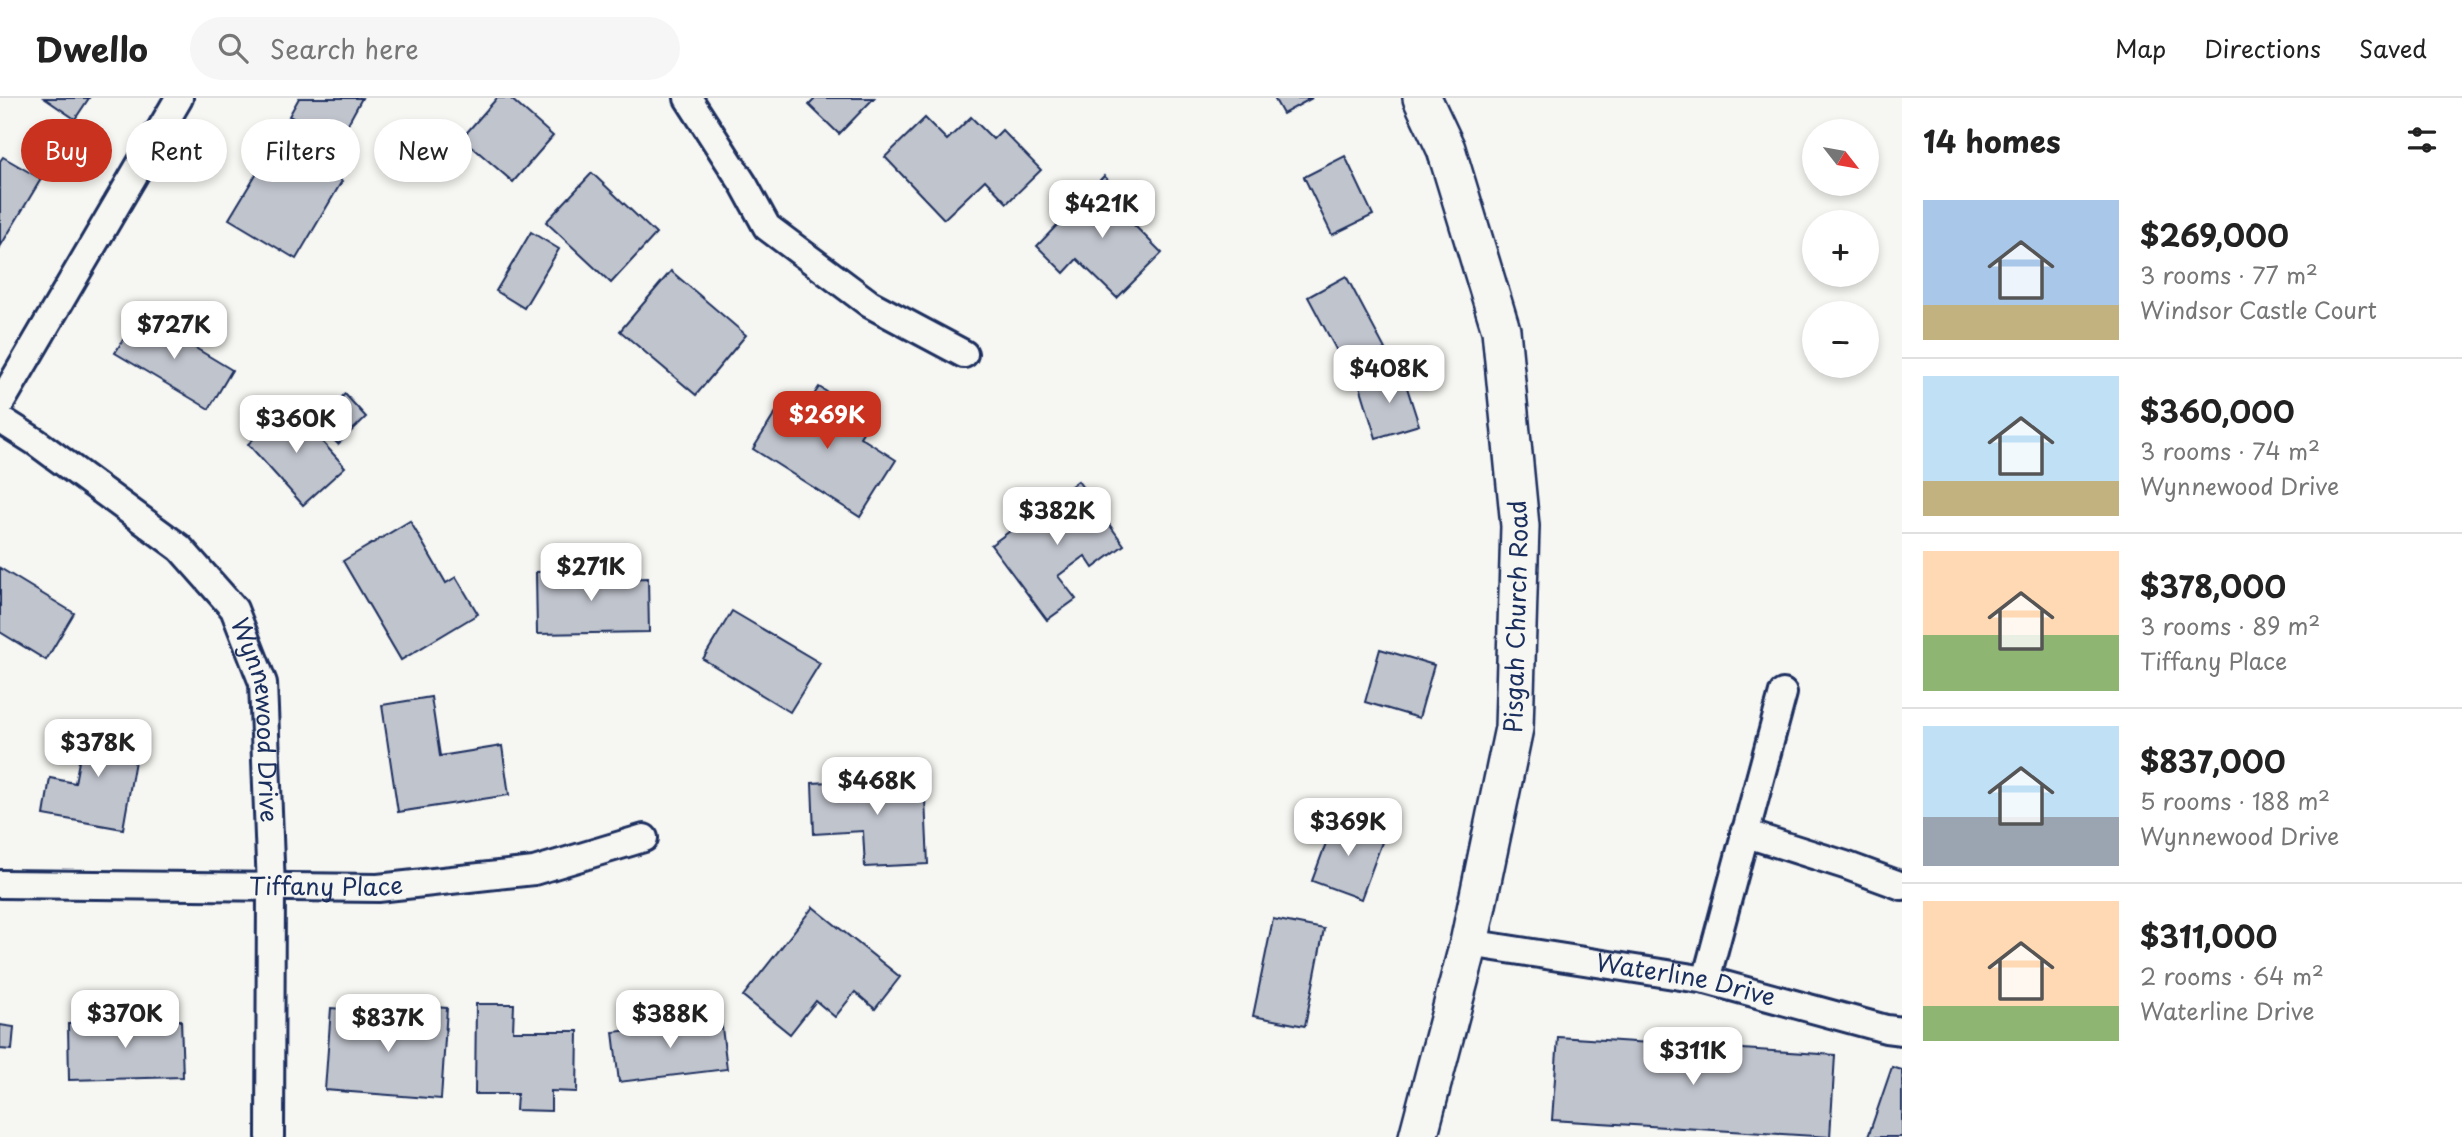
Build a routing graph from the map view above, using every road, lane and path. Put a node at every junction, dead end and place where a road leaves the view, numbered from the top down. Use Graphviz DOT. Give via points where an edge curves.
graph roads {
  1 [pos="179,98"];
  2 [pos="688,98"];
  3 [pos="1422,98"];
  4 [pos="964,354"];
  5 [pos="0,404"];
  6 [pos="0,419"];
  7 [pos="1783,693"];
  8 [pos="1744,833"];
  9 [pos="644,838"];
  10 [pos="0,884"];
  11 [pos="1902,886"];
  12 [pos="271,887"];
  13 [pos="1469,943"];
  14 [pos="1706,980"];
  15 [pos="1902,1031"];
  16 [pos="270,1137"];
  17 [pos="1418,1137"];
  1 -- 5 [label="street"];
  2 -- 4 [label="street" via="768,228 870,304"];
  3 -- 13 [label="main road, Pisgah Church Road" via="1446,149 1502,330 1520,526 1514,728"];
  6 -- 12 [label="street, Wynnewood Drive" via="180,548 234,609 263,683"];
  7 -- 8 [label="street"];
  8 -- 11 [label="street"];
  8 -- 14 [label="street"];
  9 -- 12 [label="street, Tiffany Place" via="534,871 378,888"];
  10 -- 12 [label="street, Tiffany Place"];
  12 -- 16 [label="street, Wynnewood Drive"];
  13 -- 14 [label="street, Waterline Drive"];
  13 -- 17 [label="main road, Pisgah Church Road"];
  14 -- 15 [label="street, Waterline Drive"];
}
